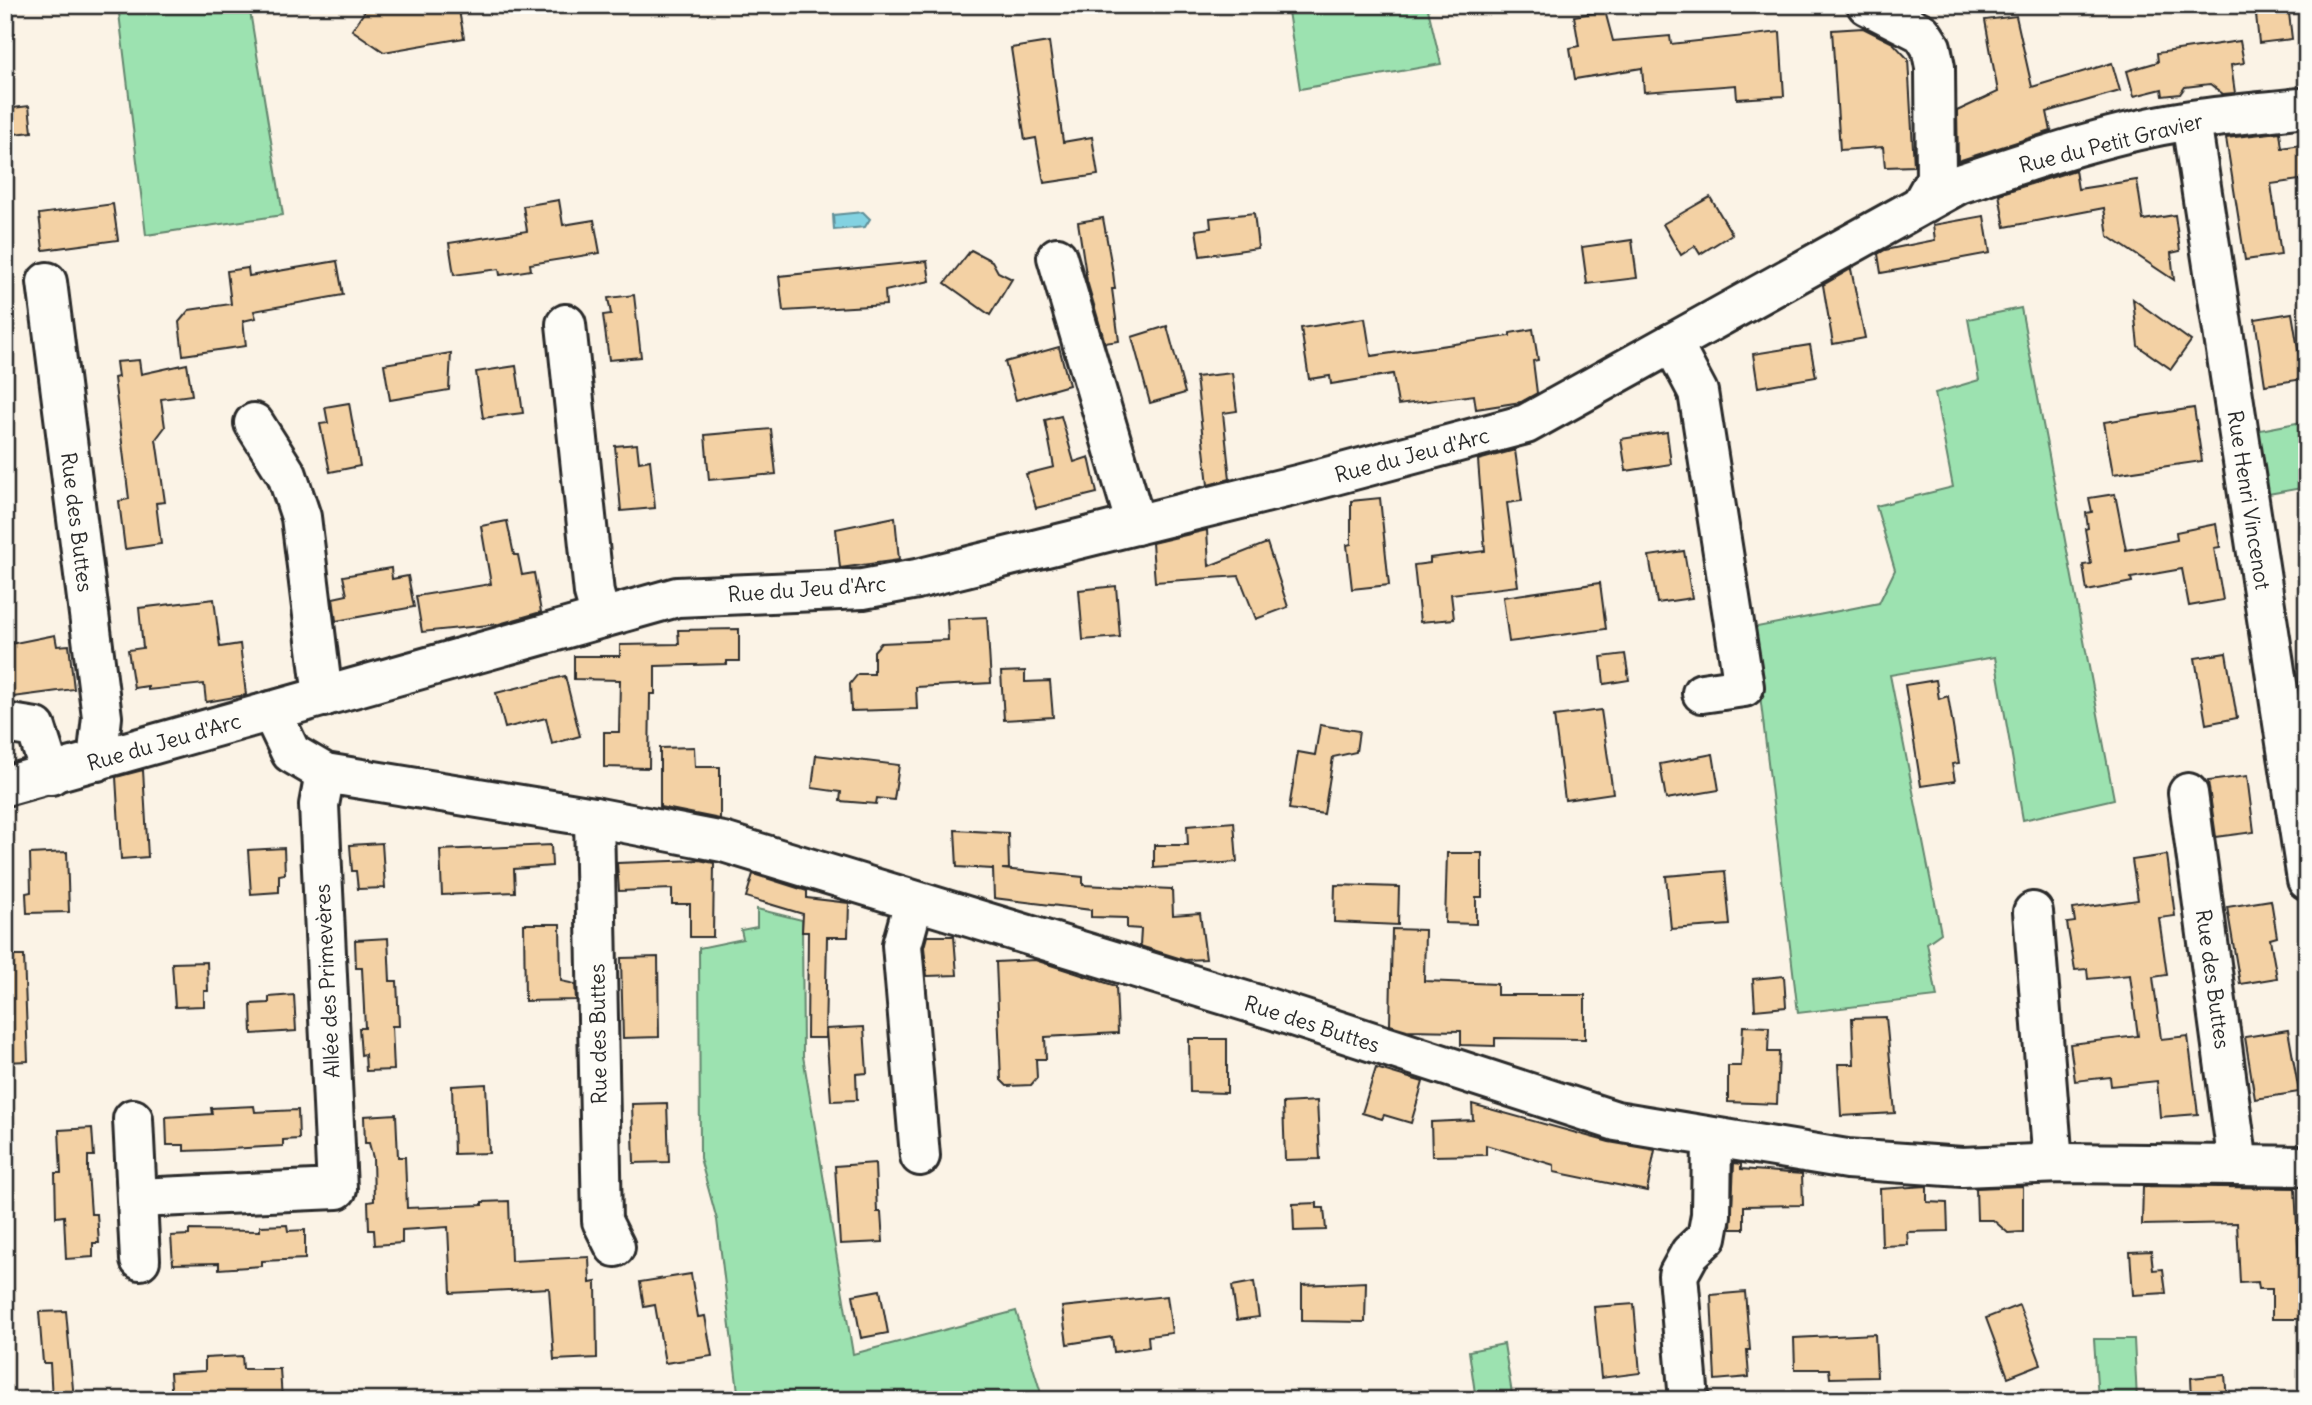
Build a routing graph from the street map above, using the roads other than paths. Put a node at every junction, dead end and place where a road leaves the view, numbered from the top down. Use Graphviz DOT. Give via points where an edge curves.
graph roads {
  1 [pos="1867,5"];
  2 [pos="2307,107"];
  3 [pos="2191,121"];
  4 [pos="1922,203"];
  5 [pos="1057,257"];
  6 [pos="47,282"];
  7 [pos="566,324"];
  8 [pos="1672,344"];
  9 [pos="254,423"];
  10 [pos="1136,526"];
  11 [pos="601,618"];
  12 [pos="1702,693"];
  13 [pos="323,696"];
  14 [pos="271,711"];
  15 [pos="5,723"];
  16 [pos="97,761"];
  17 [pos="325,773"];
  18 [pos="51,775"];
  19 [pos="5,786"];
  20 [pos="2188,793"];
  21 [pos="594,817"];
  22 [pos="2307,880"];
  23 [pos="914,902"];
  24 [pos="2033,912"];
  25 [pos="134,1119"];
  26 [pos="1712,1139"];
  27 [pos="920,1156"];
  28 [pos="2053,1163"];
  29 [pos="2238,1165"];
  30 [pos="2307,1166"];
  31 [pos="137,1198"];
  32 [pos="615,1247"];
  33 [pos="140,1260"];
  34 [pos="1689,1400"];
  1 -- 4 [label="street" via="1922,33 1931,47 1936,178"];
  2 -- 3 [label="street, Rue du Petit Gravier"];
  3 -- 4 [label="street, Rue du Petit Gravier" via="2019,164 1959,184"];
  3 -- 22 [label="street, Rue Henri Vincenot"];
  4 -- 8 [label="street, Rue du Jeu d'Arc"];
  5 -- 10 [label="street"];
  6 -- 16 [label="street, Rue des Buttes" via="102,717"];
  7 -- 11 [label="street" via="594,593"];
  8 -- 10 [label="street, Rue du Jeu d'Arc" via="1526,424"];
  8 -- 12 [label="street" via="1698,392 1744,687"];
  9 -- 13 [label="street" via="287,475 301,517"];
  10 -- 11 [label="street, Rue du Jeu d'Arc" via="863,589 677,597"];
  11 -- 13 [label="street, Rue du Jeu d'Arc"];
  13 -- 14 [label="street, Rue du Jeu d'Arc"];
  14 -- 16 [label="street, Rue du Jeu d'Arc"];
  14 -- 17 [label="street, Rue des Buttes" via="291,753"];
  15 -- 18 [label="street" via="36,728"];
  16 -- 18 [label="street, Rue du Jeu d'Arc"];
  17 -- 21 [label="street, Rue des Buttes"];
  17 -- 31 [label="street, Allée des Primevères" via="319,805 337,1189"];
  18 -- 19 [label="street, Rue du Jeu d'Arc"];
  20 -- 29 [label="street, Rue des Buttes"];
  21 -- 23 [label="street, Rue des Buttes" via="723,842"];
  21 -- 32 [label="street, Rue des Buttes" via="602,1222"];
  23 -- 26 [label="street, Rue des Buttes" via="1268,1008 1555,1103 1616,1121"];
  23 -- 27 [label="street" via="902,945"];
  24 -- 28 [label="street"];
  25 -- 31 [label="street"];
  26 -- 28 [label="street, Rue des Buttes" via="1847,1159 1962,1167"];
  26 -- 34 [label="street" via="1712,1215 1707,1237 1678,1275"];
  28 -- 29 [label="street, Rue des Buttes"];
  29 -- 30 [label="street, Rue des Buttes"];
  31 -- 33 [label="street"];
}
